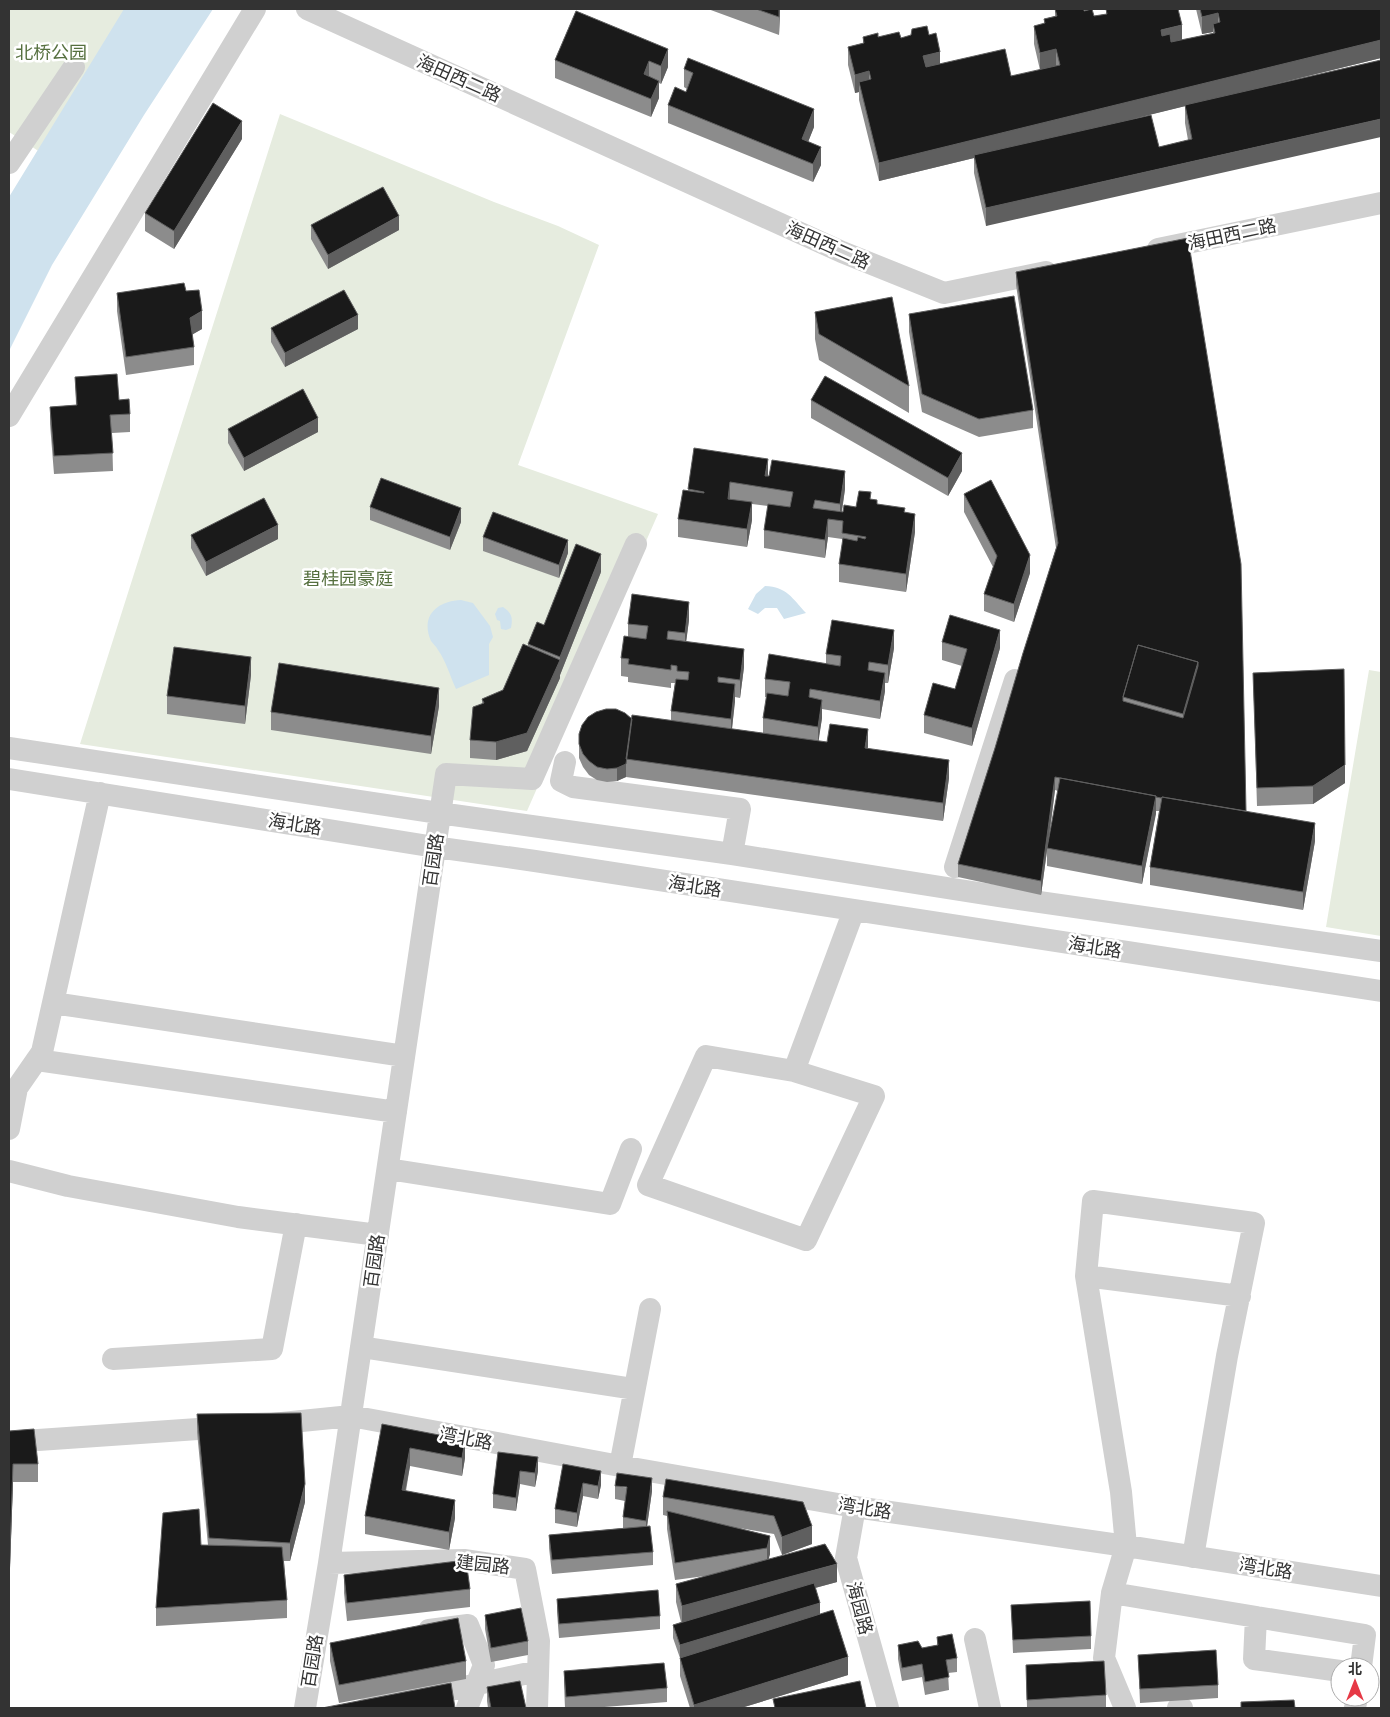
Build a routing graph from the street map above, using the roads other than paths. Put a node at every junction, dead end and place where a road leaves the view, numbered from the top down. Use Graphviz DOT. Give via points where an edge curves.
graph roads {
  1 [pos="255,9"];
  2 [pos="307,9"];
  3 [pos="74,67"];
  4 [pos="16,139"];
  5 [pos="9,163"];
  6 [pos="1381,203"];
  7 [pos="1136,254"];
  8 [pos="1069,267"];
  9 [pos="9,416"];
  10 [pos="636,544"];
  11 [pos="1022,659"];
  12 [pos="9,748"];
  13 [pos="565,762"];
  14 [pos="9,779"];
  15 [pos="100,793"];
  16 [pos="439,813"];
  17 [pos="954,824"];
  18 [pos="435,847"];
  19 [pos="732,854"];
  20 [pos="952,877"];
  21 [pos="854,910"];
  22 [pos="1381,952"];
  23 [pos="1381,991"];
  24 [pos="53,1003"];
  25 [pos="404,1056"];
  26 [pos="37,1060"];
  27 [pos="794,1071"];
  28 [pos="396,1112"];
  29 [pos="9,1129"];
  30 [pos="631,1149"];
  31 [pos="388,1169"];
  32 [pos="9,1171"];
  33 [pos="296,1224"];
  34 [pos="378,1235"];
  35 [pos="1086,1276"];
  36 [pos="1240,1296"];
  37 [pos="650,1309"];
  38 [pos="362,1347"];
  39 [pos="113,1359"];
  40 [pos="634,1389"];
  41 [pos="351,1416"];
  42 [pos="9,1442"];
  43 [pos="620,1466"];
  44 [pos="855,1508"];
  45 [pos="1126,1546"];
  46 [pos="1193,1557"];
  47 [pos="330,1563"];
  48 [pos="1381,1586"];
  49 [pos="1112,1593"];
  50 [pos="1256,1617"];
  51 [pos="410,1632"];
  52 [pos="976,1639"];
  53 [pos="1363,1657"];
  54 [pos="1330,1670"];
  55 [pos="538,1671"];
  56 [pos="477,1685"];
  57 [pos="305,1708"];
  58 [pos="367,1708"];
  59 [pos="467,1708"];
  60 [pos="538,1708"];
  61 [pos="888,1708"];
  62 [pos="990,1708"];
  63 [pos="1125,1708"];
  64 [pos="1178,1708"];
  65 [pos="1182,1708"];
  1 -- 9 [label="street"];
  2 -- 8 [label="street, 海田西二路" via="842,252 944,293"];
  3 -- 4 [label="street"];
  4 -- 5 [label="street"];
  6 -- 7 [label="street, 海田西二路" via="1167,257"];
  10 -- 16 [label="street, 百园路" via="532,779 446,774"];
  11 -- 20 [label="street"];
  12 -- 16 [label="street, 海北路"];
  13 -- 19 [label="street" via="561,781 573,787 740,810"];
  14 -- 15 [label="street, 海北路"];
  15 -- 18 [label="street, 海北路"];
  15 -- 24 [label="street"];
  16 -- 18 [label="street, 百园路"];
  16 -- 19 [label="street, 海北路"];
  17 -- 20 [label="street"];
  18 -- 21 [label="street, 海北路"];
  18 -- 25 [label="street, 百园路"];
  19 -- 20 [label="street, 海北路"];
  20 -- 22 [label="street, 海北路"];
  21 -- 23 [label="street, 海北路"];
  21 -- 27 [label="street"];
  24 -- 25 [label="street"];
  24 -- 26 [label="street" via="42,1052"];
  25 -- 28 [label="street, 百园路"];
  26 -- 28 [label="street"];
  26 -- 29 [label="street" via="17,1088"];
  27 -- 27 [label="street" via="706,1056 648,1185 806,1240 874,1096"];
  28 -- 31 [label="street, 百园路"];
  30 -- 31 [label="street" via="610,1204"];
  31 -- 34 [label="street, 百园路"];
  32 -- 33 [label="street" via="68,1186 238,1217"];
  33 -- 34 [label="street"];
  33 -- 39 [label="street" via="272,1349"];
  34 -- 38 [label="street, 百园路"];
  35 -- 36 [label="street"];
  35 -- 36 [label="street" via="1093,1201 1254,1223"];
  35 -- 45 [label="street" via="1121,1492"];
  36 -- 46 [label="street"];
  37 -- 40 [label="street"];
  38 -- 40 [label="street"];
  38 -- 41 [label="street, 百园路"];
  40 -- 43 [label="street"];
  41 -- 42 [label="street, 湾北路"];
  41 -- 43 [label="street, 湾北路"];
  41 -- 47 [label="street, 百园路"];
  43 -- 44 [label="street, 湾北路"];
  44 -- 45 [label="street, 湾北路"];
  44 -- 61 [label="street, 海园路" via="846,1558"];
  45 -- 46 [label="street, 湾北路"];
  45 -- 49 [label="street"];
  46 -- 48 [label="street, 湾北路"];
  47 -- 55 [label="street, 建园路" via="464,1560 526,1569 539,1641"];
  47 -- 57 [label="street, 百园路" via="324,1643"];
  49 -- 50 [label="street"];
  49 -- 63 [label="street" via="1104,1658"];
  50 -- 53 [label="street" via="1366,1636"];
  50 -- 54 [label="street" via="1254,1659"];
  51 -- 56 [label="street" via="468,1625 484,1665"];
  52 -- 62 [label="street"];
  55 -- 56 [label="street"];
  55 -- 60 [label="street, 建园路"];
  56 -- 58 [label="street"];
  56 -- 59 [label="street"];
  64 -- 65 [label="street"];
}
